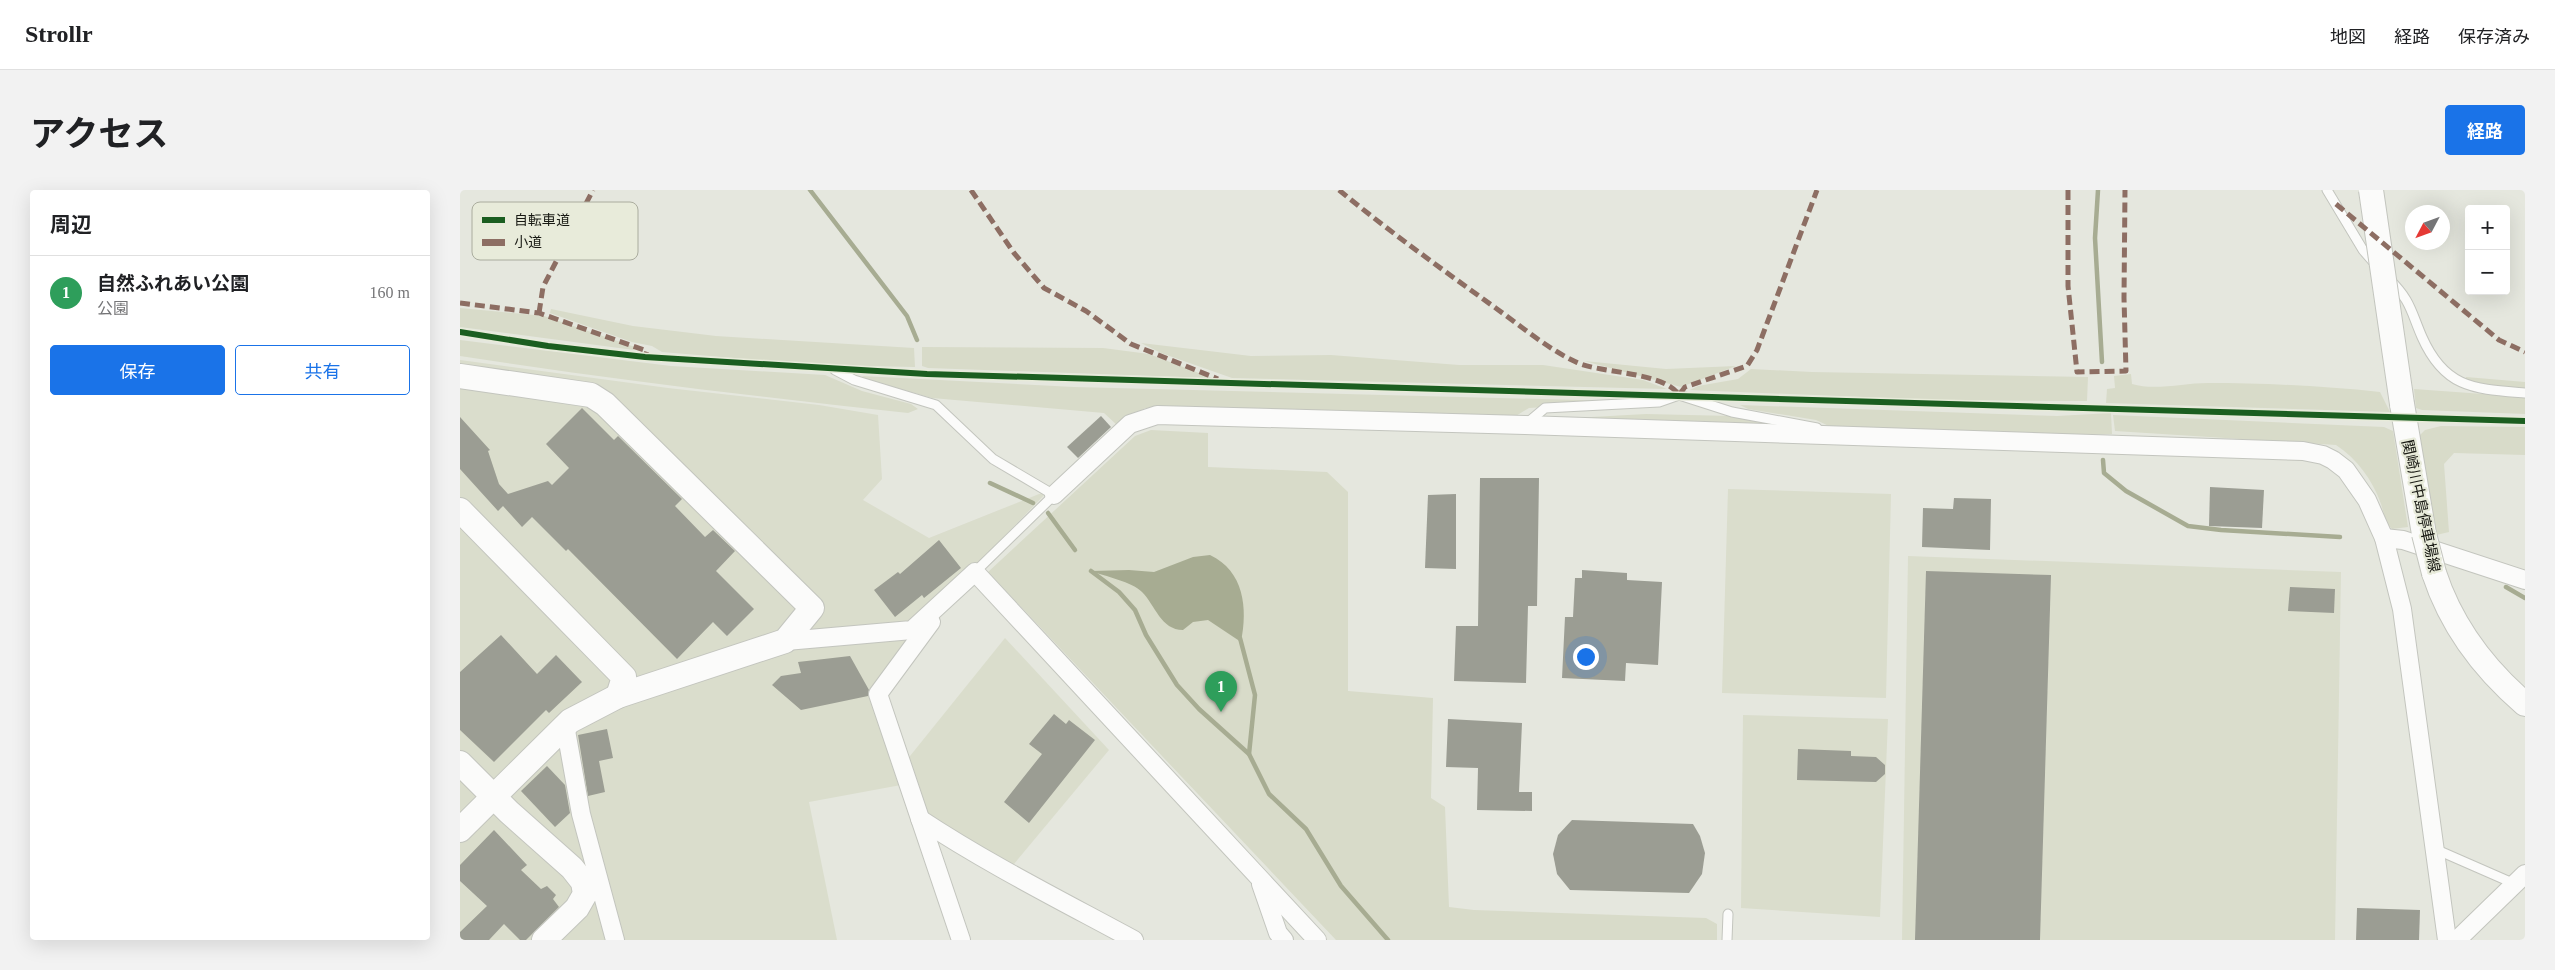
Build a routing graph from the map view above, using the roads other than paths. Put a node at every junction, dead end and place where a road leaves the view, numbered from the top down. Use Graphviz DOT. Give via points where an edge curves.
graph roads {
  1 [pos="2328,190"];
  2 [pos="2371,190"];
  3 [pos="835,370"];
  4 [pos="460,376"];
  5 [pos="2525,393"];
  6 [pos="1525,425"];
  7 [pos="1838,435"];
  8 [pos="1054,495"];
  9 [pos="460,510"];
  10 [pos="2384,538"];
  11 [pos="975,572"];
  12 [pos="2525,580"];
  13 [pos="953,592"];
  14 [pos="786,640"];
  15 [pos="618,696"];
  16 [pos="2525,704"];
  17 [pos="565,725"];
  18 [pos="460,763"];
  19 [pos="493,796"];
  20 [pos="920,819"];
  21 [pos="460,830"];
  22 [pos="2434,848"];
  23 [pos="1260,879"];
  24 [pos="2520,879"];
  25 [pos="593,886"];
  26 [pos="1728,914"];
  27 [pos="544,940"];
  28 [pos="615,940"];
  29 [pos="961,940"];
  30 [pos="1134,940"];
  31 [pos="1284,940"];
  32 [pos="1317,940"];
  33 [pos="1727,940"];
  34 [pos="2447,940"];
  35 [pos="2457,940"];
  1 -- 5 [label="lane" via="2366,255 2406,297 2428,349 2442,368 2456,381 2480,389"];
  2 -- 16 [label="street, 関崎川中島停車場線, bridge" via="2402,404 2424,534 2434,573 2450,615 2504,686"];
  3 -- 8 [label="lane" via="854,380 936,405 993,459"];
  4 -- 14 [label="street" via="591,395 605,404 812,608"];
  6 -- 7 [label="street"];
  6 -- 7 [label="lane" via="1545,408 1659,402 1679,395 1732,412"];
  6 -- 8 [label="street" via="1157,415 1130,424"];
  7 -- 10 [label="street" via="2323,454 2334,460 2356,482"];
  8 -- 11 [label="lane"];
  9 -- 15 [label="street" via="624,677"];
  10 -- 12 [label="street" via="2403,540"];
  10 -- 22 [label="street" via="2402,609"];
  11 -- 13 [label="street"];
  11 -- 23 [label="street"];
  13 -- 14 [label="street" via="912,630"];
  13 -- 20 [label="street" via="878,694"];
  14 -- 15 [label="street"];
  15 -- 17 [label="street"];
  17 -- 19 [label="street"];
  17 -- 25 [label="street"];
  18 -- 19 [label="street"];
  19 -- 21 [label="street"];
  19 -- 25 [label="street"];
  20 -- 29 [label="street"];
  20 -- 30 [label="street" via="1015,877"];
  22 -- 24 [label="lane"];
  22 -- 34 [label="street"];
  23 -- 31 [label="street" via="1278,933"];
  23 -- 32 [label="street"];
  24 -- 35 [label="street"];
  25 -- 27 [label="street" via="577,908"];
  25 -- 28 [label="street"];
  26 -- 33 [label="lane"];
}
